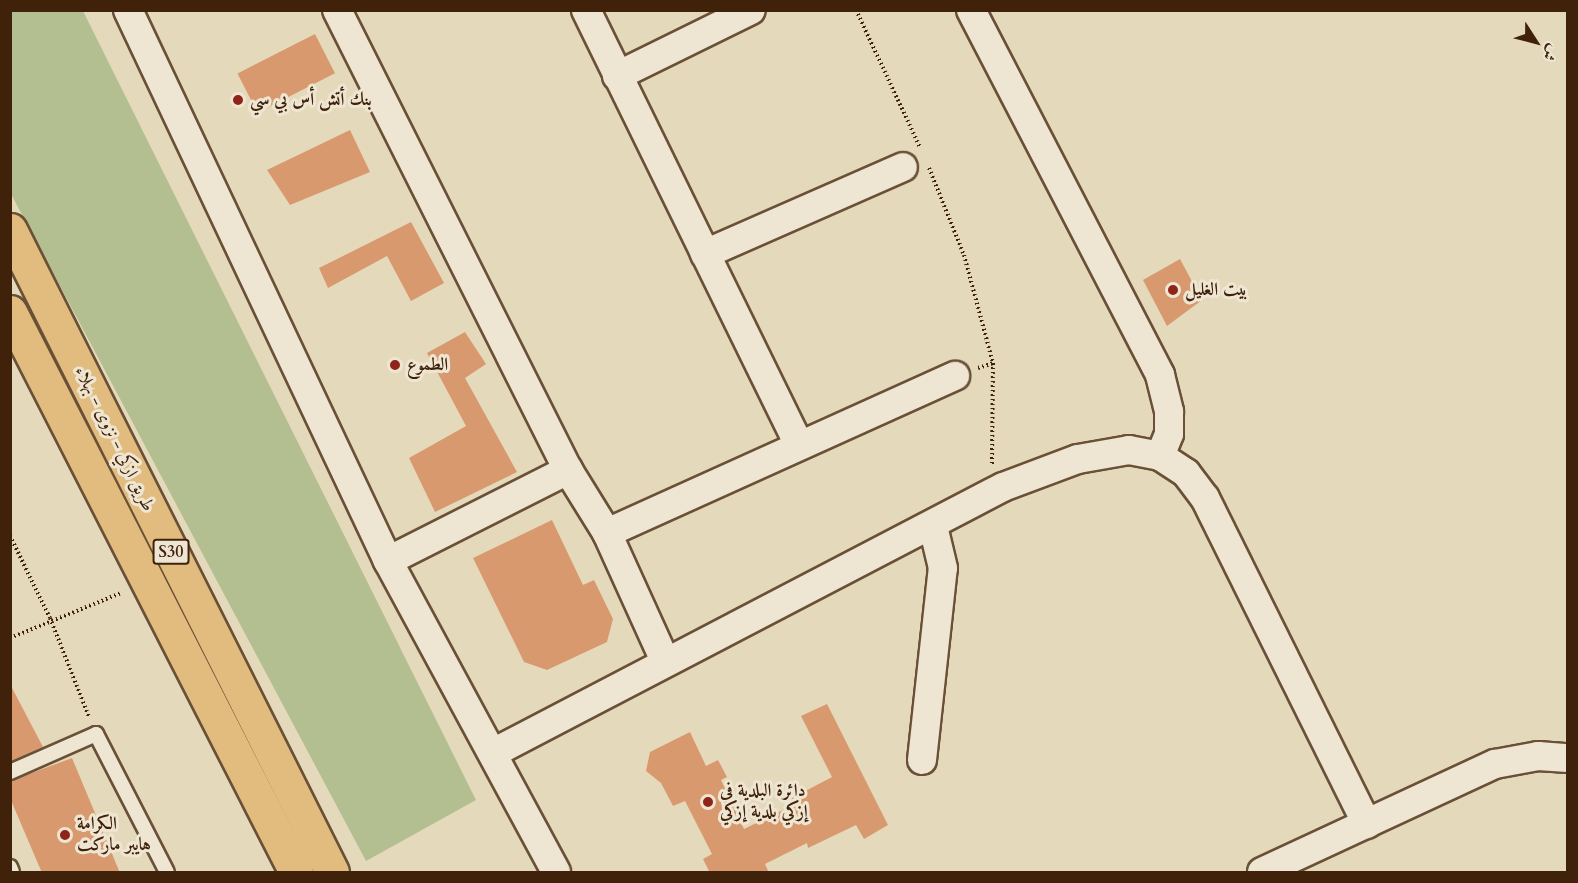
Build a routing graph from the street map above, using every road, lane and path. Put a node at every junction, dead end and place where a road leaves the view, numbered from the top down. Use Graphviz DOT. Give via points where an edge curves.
graph roads {
  1 [pos="128,10"];
  2 [pos="337,10"];
  3 [pos="586,10"];
  4 [pos="856,10"];
  5 [pos="971,10"];
  6 [pos="734,14"];
  7 [pos="617,76"];
  8 [pos="903,166"];
  9 [pos="10,230"];
  10 [pos="705,254"];
  11 [pos="10,312"];
  12 [pos="955,376"];
  13 [pos="799,444"];
  14 [pos="1160,456"];
  15 [pos="568,470"];
  16 [pos="1003,487"];
  17 [pos="933,526"];
  18 [pos="607,533"];
  19 [pos="10,536"];
  20 [pos="388,561"];
  21 [pos="147,584"];
  22 [pos="51,618"];
  23 [pos="10,638"];
  24 [pos="665,661"];
  25 [pos="96,734"];
  26 [pos="493,753"];
  27 [pos="1568,758"];
  28 [pos="922,760"];
  29 [pos="10,772"];
  30 [pos="1367,824"];
  31 [pos="10,867"];
  32 [pos="12,873"];
  33 [pos="167,873"];
  34 [pos="296,873"];
  35 [pos="332,873"];
  36 [pos="556,873"];
  37 [pos="1262,873"];
  1 -- 20 [label="street"];
  2 -- 15 [label="street"];
  3 -- 7 [label="street"];
  4 -- 16 [label="path" via="926,159 964,255 993,363 992,466"];
  5 -- 14 [label="street" via="1160,375 1169,412 1168,434"];
  6 -- 7 [label="street"];
  7 -- 10 [label="street"];
  8 -- 10 [label="street"];
  9 -- 35 [label="main road, طريق ازكي - نزوى - بهلاء / S30"];
  10 -- 13 [label="street"];
  11 -- 21 [label="main road, طريق ازكي - نزوى - بهلاء / S30"];
  12 -- 13 [label="street"];
  13 -- 18 [label="street"];
  14 -- 16 [label="street" via="1130,450 1078,459"];
  14 -- 30 [label="street" via="1186,473 1205,498"];
  15 -- 18 [label="street"];
  15 -- 20 [label="street"];
  16 -- 17 [label="street"];
  17 -- 24 [label="street"];
  17 -- 28 [label="street" via="943,568"];
  18 -- 24 [label="street"];
  19 -- 22 [label="path"];
  20 -- 26 [label="street"];
  21 -- 22 [label="path"];
  21 -- 34 [label="main road, طريق ازكي - نزوى - بهلاء / S30"];
  22 -- 23 [label="path"];
  22 -- 25 [label="path"];
  24 -- 26 [label="street"];
  25 -- 29 [label="lane"];
  25 -- 33 [label="lane"];
  26 -- 36 [label="street"];
  27 -- 30 [label="street" via="1538,756 1495,764"];
  30 -- 37 [label="street"];
  31 -- 32 [label="lane"];
}
